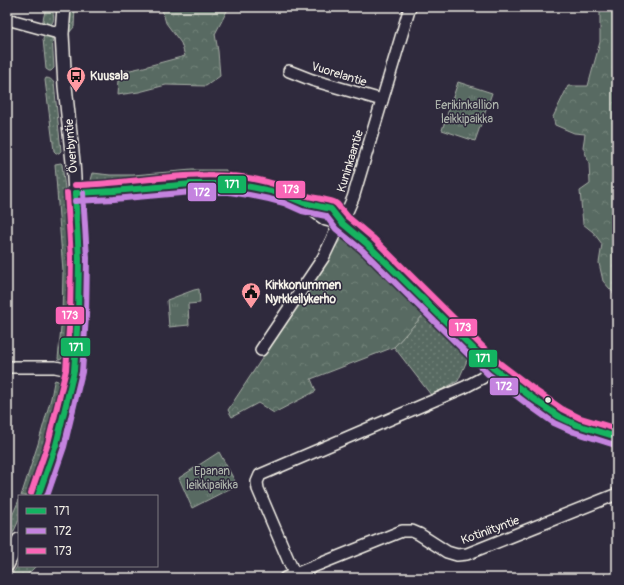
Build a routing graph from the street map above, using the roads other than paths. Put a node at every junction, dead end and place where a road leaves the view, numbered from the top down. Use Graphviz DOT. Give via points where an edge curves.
graph roads {
  1 [pos="64,7"];
  2 [pos="410,7"];
  3 [pos="7,19"];
  4 [pos="62,34"];
  5 [pos="289,71"];
  6 [pos="382,100"];
  7 [pos="75,193"];
  8 [pos="342,223"];
  9 [pos="261,350"];
  10 [pos="7,367"];
  11 [pos="492,368"];
  12 [pos="74,371"];
  13 [pos="617,437"];
  14 [pos="617,494"];
  15 [pos="38,495"];
  16 [pos="18,542"];
  17 [pos="7,565"];
  18 [pos="292,577"];
  1 -- 4 [label="street, Överbyntie"];
  2 -- 6 [label="street, Kuninkaantie"];
  3 -- 4 [label="street"];
  4 -- 7 [label="street, Överbyntie"];
  5 -- 6 [label="street, Vuorelantie"];
  6 -- 8 [label="street, Kuninkaantie" via="353,198"];
  7 -- 8 [label="street" via="206,183 230,184 284,195 303,203 326,219"];
  7 -- 12 [label="street, Överbyntie" via="79,258"];
  8 -- 9 [label="street, Kuninkaantie" via="323,258"];
  8 -- 11 [label="street" via="367,244"];
  10 -- 12 [label="street" via="55,367"];
  11 -- 13 [label="street" via="558,416 577,425"];
  11 -- 18 [label="street" via="482,378 466,387 260,475 258,488"];
  12 -- 15 [label="street, Överbyntie" via="56,445"];
  14 -- 18 [label="street, Kotiniityntie" via="467,554 448,552 412,531 402,531"];
  16 -- 17 [label="street"];
}
